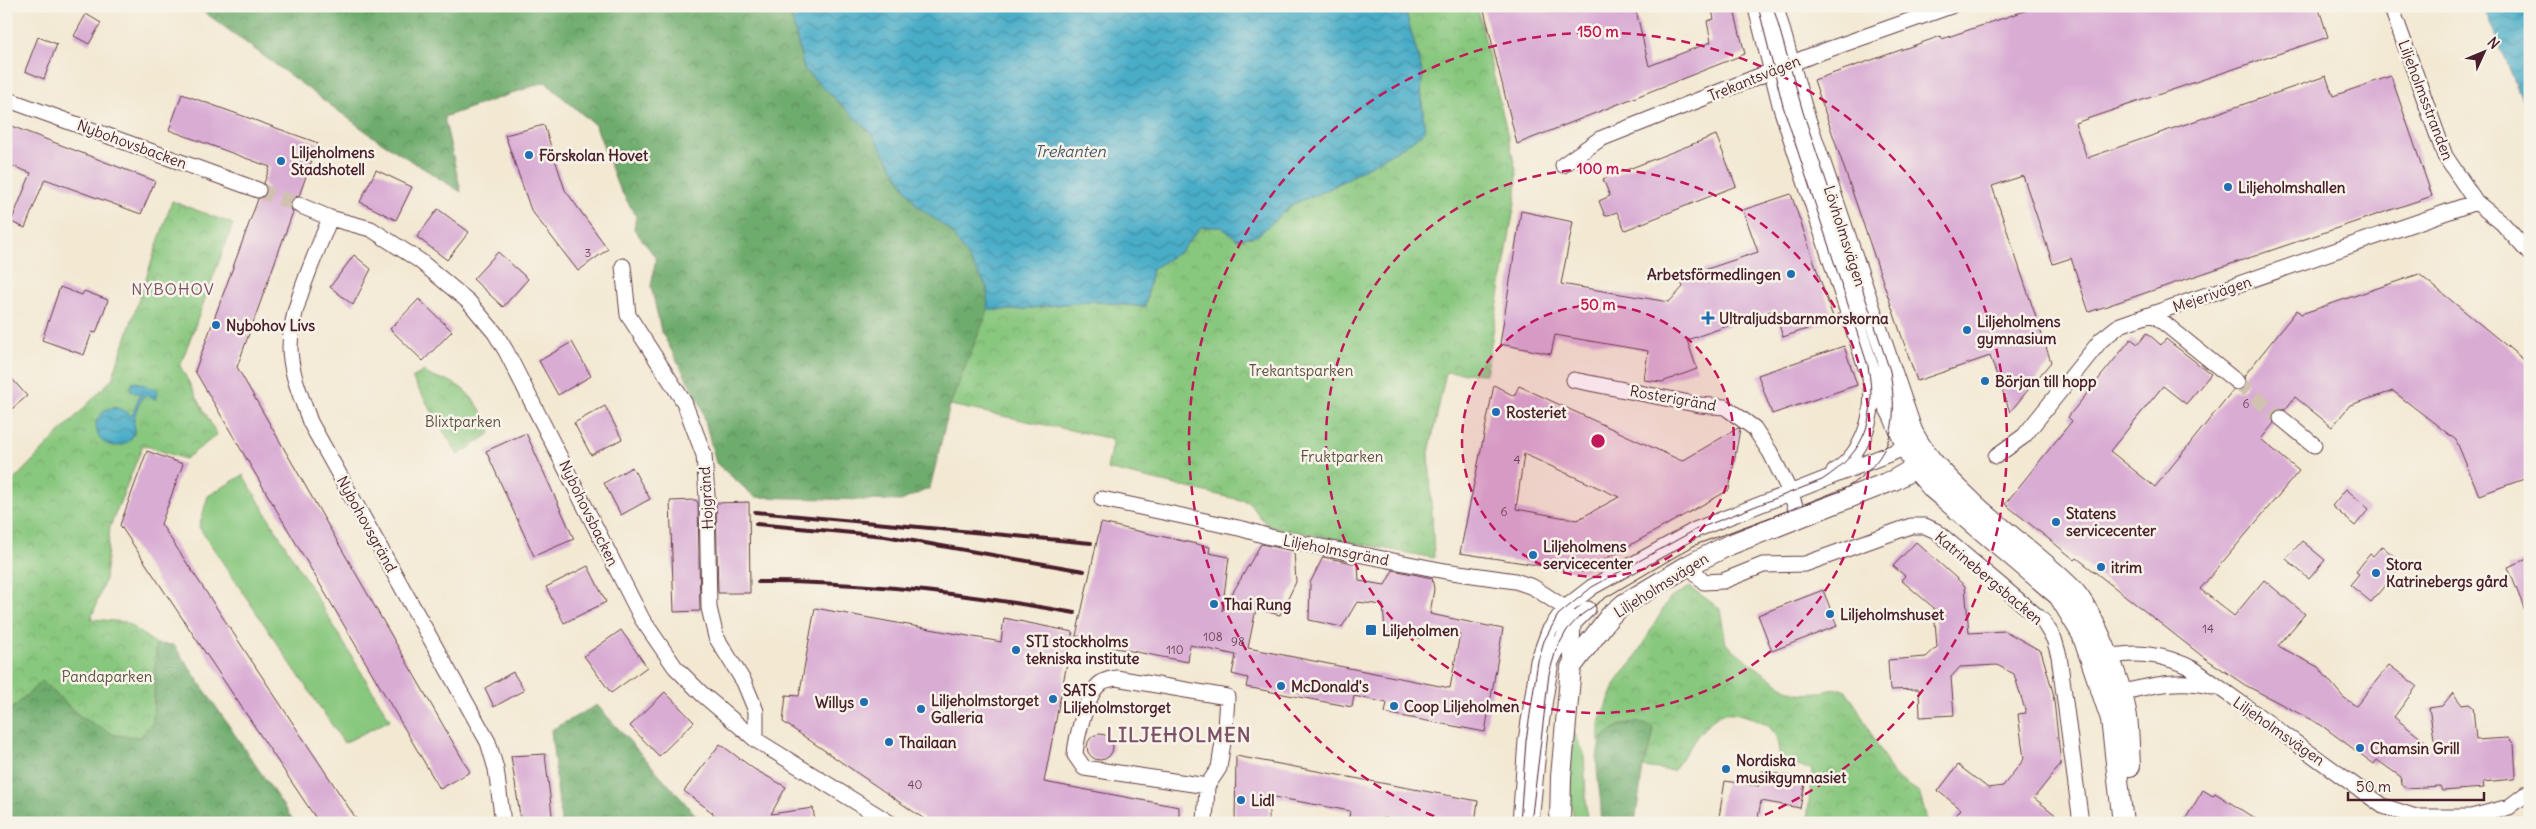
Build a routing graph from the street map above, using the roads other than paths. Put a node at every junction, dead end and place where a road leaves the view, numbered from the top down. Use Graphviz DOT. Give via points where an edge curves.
graph roads {
  1 [pos="1758,6"];
  2 [pos="1773,6"];
  3 [pos="1951,6"];
  4 [pos="2391,6"];
  5 [pos="1781,67"];
  6 [pos="6,99"];
  7 [pos="1563,165"];
  8 [pos="258,190"];
  9 [pos="2476,202"];
  10 [pos="299,205"];
  11 [pos="330,218"];
  12 [pos="2530,254"];
  13 [pos="623,266"];
  14 [pos="2153,314"];
  15 [pos="1868,366"];
  16 [pos="1574,380"];
  17 [pos="2237,382"];
  18 [pos="2281,418"];
  19 [pos="1866,432"];
  20 [pos="2314,445"];
  21 [pos="1912,446"];
  22 [pos="1996,456"];
  23 [pos="1922,465"];
  24 [pos="1822,480"];
  25 [pos="1791,494"];
  26 [pos="1102,499"];
  27 [pos="1800,518"];
  28 [pos="1689,565"];
  29 [pos="1624,604"];
  30 [pos="1565,608"];
  31 [pos="1588,609"];
  32 [pos="1572,624"];
  33 [pos="2100,660"];
  34 [pos="1572,667"];
  35 [pos="2220,689"];
  36 [pos="2113,695"];
  37 [pos="756,740"];
  38 [pos="1207,786"];
  39 [pos="2530,791"];
  40 [pos="502,823"];
  41 [pos="890,823"];
  42 [pos="1205,823"];
  43 [pos="1520,823"];
  44 [pos="1531,823"];
  45 [pos="1560,823"];
  46 [pos="2081,823"];
  47 [pos="2123,823"];
  48 [pos="2134,823"];
  1 -- 5 [label="street, Lövholmsvägen"];
  2 -- 5 [label="street, Lövholmsvägen"];
  3 -- 5 [label="street, Trekantsvägen"];
  4 -- 9 [label="street, Liljeholmsstranden" via="2445,156"];
  5 -- 7 [label="street, Trekantsvägen" via="1600,139"];
  5 -- 15 [label="street, Lövholmsvägen"];
  5 -- 21 [label="street, Lövholmsvägen" via="1890,371"];
  6 -- 8 [label="street, Nybohovsbacken"];
  9 -- 12 [label="street, Liljeholmsstranden" via="2502,223"];
  9 -- 14 [label="street, Mejerivägen"];
  10 -- 11 [label="street, Nybohovsbacken"];
  11 -- 37 [label="street, Nybohovsbacken" via="371,229 420,261 469,302 495,333 536,406 642,619 675,667"];
  11 -- 40 [label="street, Nybohovsgränd" via="294,316 290,347 294,375 310,422 488,742 496,769"];
  13 -- 37 [label="street, Hojgränd" via="628,315 684,402 704,455 709,608 716,637 744,682 756,710"];
  14 -- 17 [label="street"];
  14 -- 22 [label="street, Mejerivägen" via="2110,331 2024,436"];
  15 -- 19 [label="street, Lövholmsvägen" via="1873,392"];
  15 -- 21 [label="street, Lövholmsvägen"];
  16 -- 25 [label="street, Rosterigränd" via="1700,406 1725,407 1754,428"];
  18 -- 20 [label="street"];
  19 -- 24 [label="street, Liljeholmsvägen" via="1840,468"];
  21 -- 23 [label="street, Lövholmsvägen"];
  21 -- 24 [label="street, Liljeholmsvägen"];
  23 -- 27 [label="street, Liljeholmsvägen"];
  23 -- 33 [label="street" via="2072,589 2092,620"];
  24 -- 25 [label="street, Liljeholmsvägen"];
  25 -- 27 [label="street, Rosterigränd"];
  25 -- 30 [label="street, Liljeholmsvägen" via="1695,530 1592,587"];
  26 -- 30 [label="street, Liljeholmsgränd" via="1270,537 1445,571 1515,581 1533,587"];
  27 -- 28 [label="street, Liljeholmsvägen" via="1729,545"];
  28 -- 29 [label="street, Liljeholmsvägen"];
  28 -- 46 [label="street, Katrinebergsbacken" via="1704,582 1723,581 1763,565 1805,564 1912,526 1925,526 1936,531 2043,620 2054,639"];
  29 -- 31 [label="street"];
  29 -- 34 [label="street, Liljeholmsvägen" via="1610,616"];
  30 -- 31 [label="street"];
  30 -- 32 [label="street"];
  30 -- 43 [label="street, Liljeholmsvägen" via="1549,631 1538,661"];
  31 -- 32 [label="street"];
  32 -- 34 [label="street"];
  32 -- 44 [label="street" via="1556,650 1549,674"];
  33 -- 35 [label="street, Liljeholmsvägen" via="2141,654 2179,661"];
  33 -- 36 [label="street"];
  34 -- 45 [label="street" via="1561,777"];
  35 -- 36 [label="street, Liljeholmsvägen" via="2197,682 2175,681"];
  35 -- 39 [label="street, Liljeholmsvägen" via="2383,806 2416,817 2471,817 2509,807"];
  36 -- 47 [label="street" via="2112,719"];
  36 -- 48 [label="street" via="2126,716"];
  37 -- 41 [label="street, Nybohovsbacken"];
  38 -- 38 [label="street" via="1219,768 1227,697 1116,678 1101,682 1093,690 1076,740 1075,755 1084,768"];
  38 -- 42 [label="street"];
}
